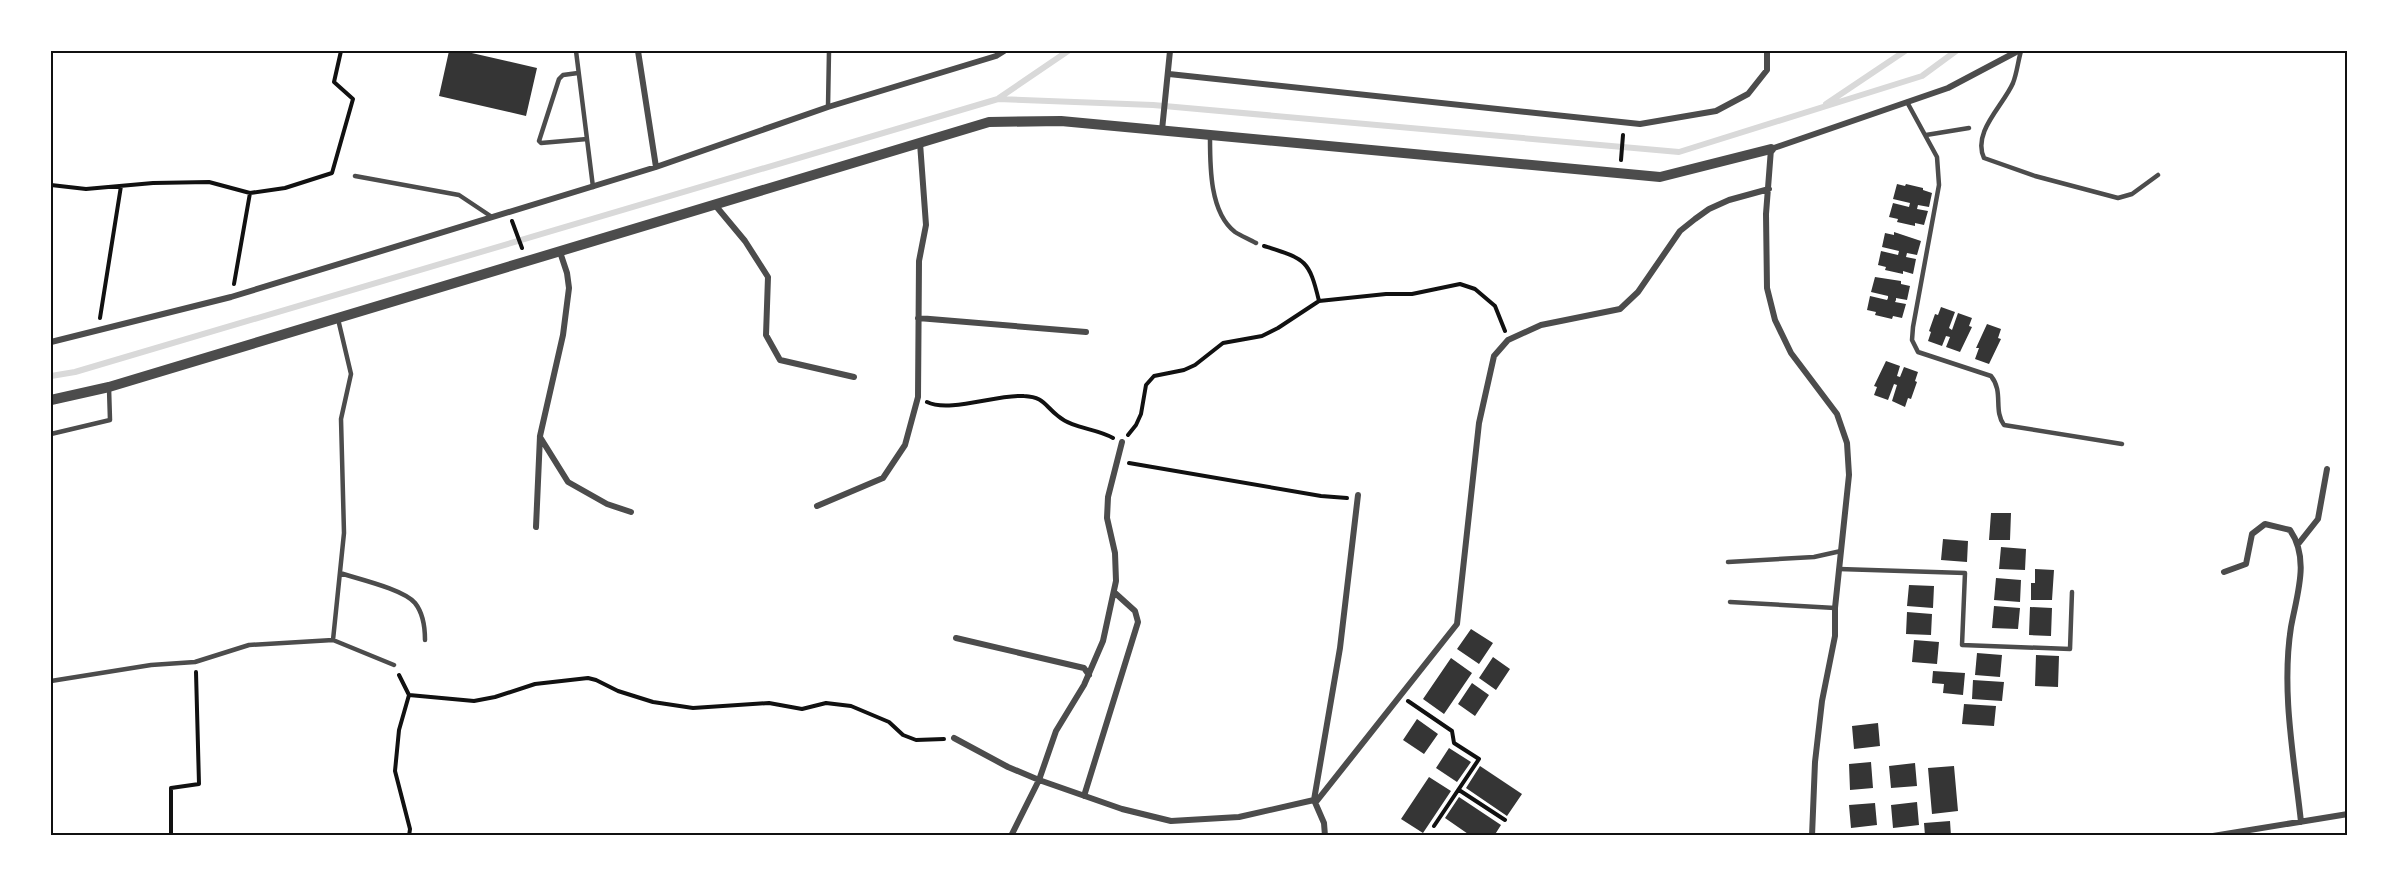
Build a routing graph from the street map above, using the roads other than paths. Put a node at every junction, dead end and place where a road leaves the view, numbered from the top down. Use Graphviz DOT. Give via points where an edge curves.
graph roads {
  1 [pos="576,51"];
  2 [pos="638,51"];
  3 [pos="829,51"];
  4 [pos="1004,51"];
  5 [pos="1170,51"];
  6 [pos="1767,51"];
  7 [pos="2020,51"];
  8 [pos="578,73"];
  9 [pos="1169,74"];
  10 [pos="1907,102"];
  11 [pos="828,107"];
  12 [pos="1969,128"];
  13 [pos="1162,130"];
  14 [pos="1210,135"];
  15 [pos="1926,135"];
  16 [pos="587,139"];
  17 [pos="920,143"];
  18 [pos="1771,149"];
  19 [pos="656,167"];
  20 [pos="2158,175"];
  21 [pos="354,176"];
  22 [pos="593,187"];
  23 [pos="1769,189"];
  24 [pos="715,205"];
  25 [pos="492,217"];
  26 [pos="1256,243"];
  27 [pos="560,252"];
  28 [pos="918,318"];
  29 [pos="338,319"];
  30 [pos="1086,332"];
  31 [pos="51,342"];
  32 [pos="854,377"];
  33 [pos="109,387"];
  34 [pos="51,400"];
  35 [pos="51,434"];
  36 [pos="540,436"];
  37 [pos="1122,442"];
  38 [pos="2122,444"];
  39 [pos="2327,469"];
  40 [pos="1358,495"];
  41 [pos="817,506"];
  42 [pos="631,512"];
  43 [pos="536,527"];
  44 [pos="2299,543"];
  45 [pos="1841,551"];
  46 [pos="1728,562"];
  47 [pos="1839,569"];
  48 [pos="2224,572"];
  49 [pos="340,573"];
  50 [pos="1114,592"];
  51 [pos="2072,592"];
  52 [pos="1730,602"];
  53 [pos="1835,608"];
  54 [pos="956,638"];
  55 [pos="333,640"];
  56 [pos="425,640"];
  57 [pos="394,665"];
  58 [pos="1089,675"];
  59 [pos="51,681"];
  60 [pos="954,738"];
  61 [pos="1039,780"];
  62 [pos="1084,796"];
  63 [pos="1315,801"];
  64 [pos="2348,814"];
  65 [pos="2301,822"];
  66 [pos="1011,836"];
  67 [pos="1325,836"];
  68 [pos="1812,836"];
  69 [pos="2214,836"];
  1 -- 8 [label="lane"];
  2 -- 19 [label="street"];
  3 -- 11 [label="lane"];
  4 -- 11 [label="street"];
  5 -- 9 [label="street"];
  6 -- 9 [label="street" via="1767,70 1748,94 1716,111 1640,124"];
  7 -- 10 [label="street" via="1948,88"];
  7 -- 20 [label="lane" via="2013,82 1982,137 1980,149 1984,158 2118,198 2132,194"];
  8 -- 16 [label="lane"];
  8 -- 16 [label="lane" via="559,79 539,141"];
  9 -- 13 [label="street"];
  10 -- 15 [label="lane"];
  10 -- 18 [label="street"];
  11 -- 19 [label="street"];
  12 -- 15 [label="lane"];
  13 -- 14 [label="street"];
  13 -- 17 [label="street" via="1061,121 989,122"];
  14 -- 18 [label="street" via="1660,177"];
  14 -- 26 [label="lane" via="1210,173 1217,206 1234,231"];
  15 -- 38 [label="lane" via="1937,157 1939,185 1913,327 1912,340 1918,352 1991,376 1997,384 2000,420 2004,425"];
  16 -- 22 [label="lane"];
  17 -- 24 [label="street"];
  17 -- 28 [label="street" via="926,225 919,261"];
  18 -- 23 [label="street"];
  19 -- 22 [label="street"];
  21 -- 25 [label="lane" via="459,195"];
  22 -- 25 [label="street"];
  23 -- 45 [label="street" via="1767,288 1775,320 1791,353 1837,414 1847,443 1849,475"];
  23 -- 63 [label="street" via="1709,209 1680,231 1638,292 1620,309 1541,325 1508,340 1494,356 1479,423 1457,624"];
  24 -- 27 [label="street"];
  24 -- 32 [label="street" via="746,241 768,277 766,336 780,360"];
  25 -- 31 [label="street" via="231,297"];
  27 -- 29 [label="street"];
  27 -- 36 [label="street" via="569,288 563,335"];
  28 -- 30 [label="street"];
  28 -- 41 [label="street" via="918,397 905,445 882,478"];
  29 -- 33 [label="street"];
  29 -- 49 [label="lane" via="351,374 341,419 344,533"];
  33 -- 34 [label="street"];
  33 -- 35 [label="lane" via="110,420"];
  36 -- 42 [label="street" via="568,482 607,504"];
  36 -- 43 [label="street"];
  37 -- 50 [label="street" via="1114,467 1107,518 1117,566"];
  39 -- 44 [label="street" via="2318,519"];
  40 -- 63 [label="street" via="1340,648"];
  44 -- 48 [label="street" via="2290,530 2265,524 2252,534 2246,564"];
  44 -- 65 [label="street" via="2301,576 2287,676"];
  45 -- 46 [label="lane" via="1814,557"];
  45 -- 47 [label="street"];
  47 -- 51 [label="lane" via="1965,573 1962,645 2070,649"];
  47 -- 53 [label="street"];
  49 -- 55 [label="lane"];
  49 -- 56 [label="lane" via="406,596 416,604"];
  50 -- 58 [label="street" via="1103,641"];
  50 -- 62 [label="street" via="1135,611 1138,622"];
  52 -- 53 [label="lane"];
  53 -- 68 [label="street" via="1835,636 1815,762"];
  54 -- 58 [label="street" via="1084,668"];
  55 -- 57 [label="lane"];
  55 -- 59 [label="lane" via="249,645 195,662 151,664"];
  58 -- 61 [label="street" via="1056,731"];
  60 -- 61 [label="street"];
  61 -- 62 [label="street"];
  61 -- 66 [label="street"];
  62 -- 63 [label="street" via="1171,821 1239,817"];
  63 -- 67 [label="street"];
  64 -- 65 [label="street"];
  65 -- 69 [label="street"];
}
